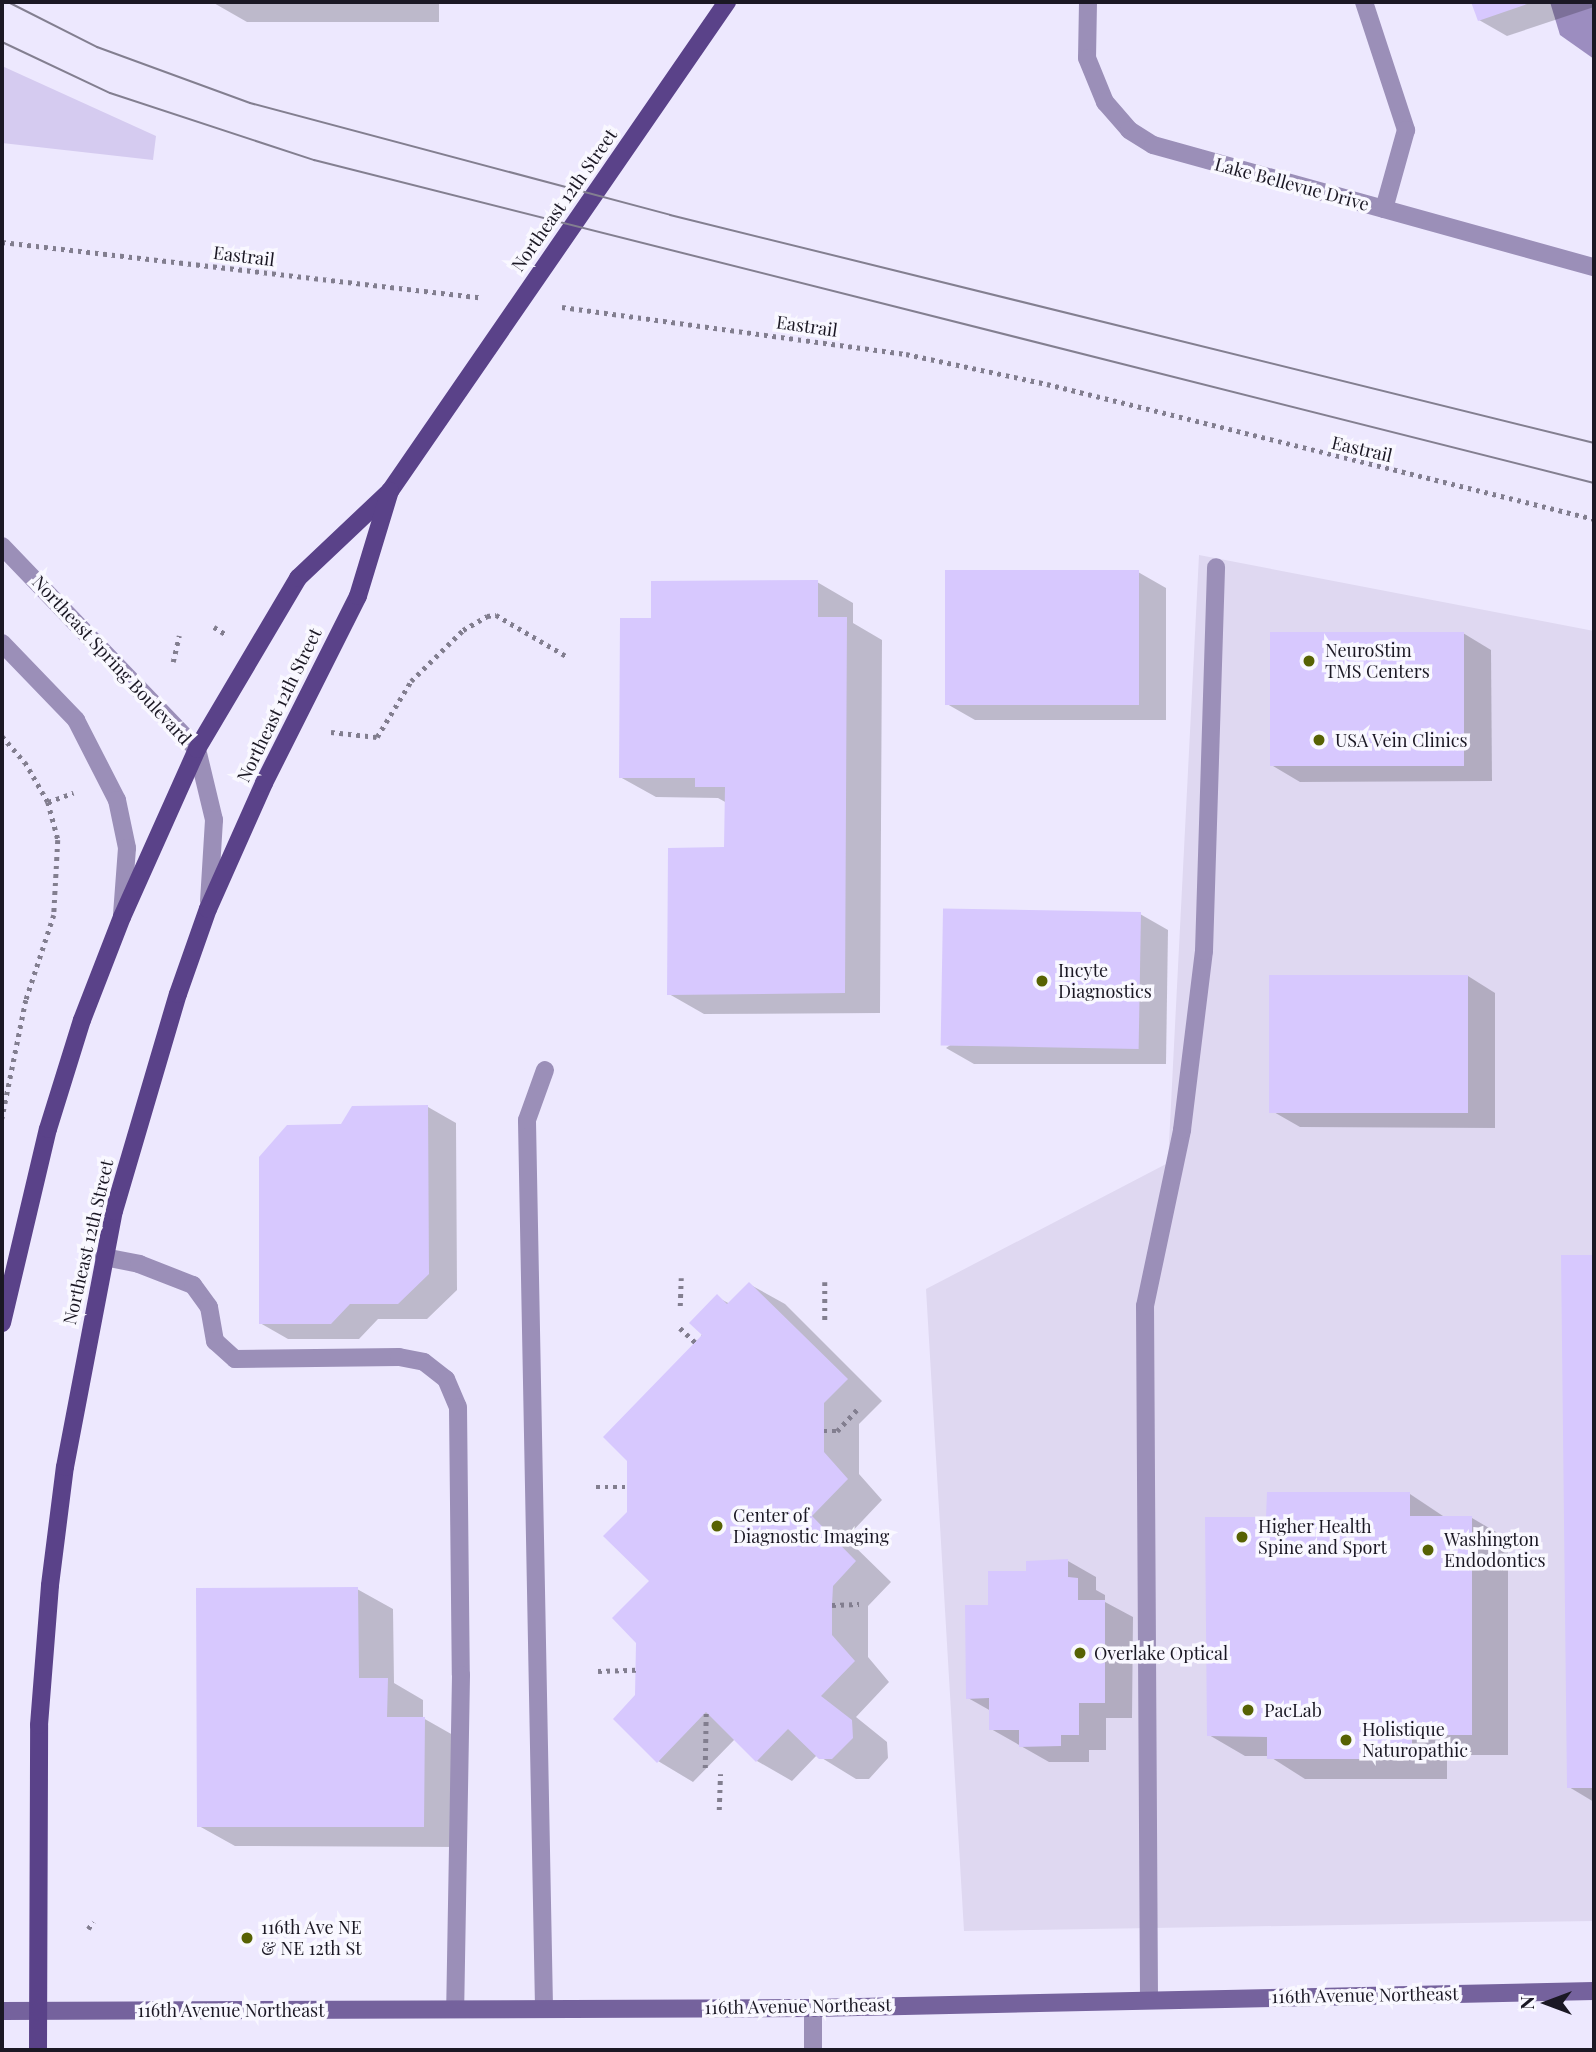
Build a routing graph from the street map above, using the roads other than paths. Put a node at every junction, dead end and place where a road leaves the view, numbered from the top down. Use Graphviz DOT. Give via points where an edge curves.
graph roads {
  1 [pos="727,2"];
  2 [pos="1088,2"];
  3 [pos="1364,2"];
  4 [pos="1384,209"];
  5 [pos="1594,267"];
  6 [pos="390,491"];
  7 [pos="2,546"];
  8 [pos="1216,567"];
  9 [pos="2,643"];
  10 [pos="197,749"];
  11 [pos="208,909"];
  12 [pos="122,917"];
  13 [pos="545,1070"];
  14 [pos="104,1257"];
  15 [pos="2,1323"];
  16 [pos="1594,1991"];
  17 [pos="1149,1999"];
  18 [pos="544,2007"];
  19 [pos="455,2008"];
  20 [pos="813,2008"];
  21 [pos="2,2011"];
  22 [pos="37,2011"];
  23 [pos="38,2050"];
  24 [pos="813,2050"];
  1 -- 6 [label="main road, Northeast 12th Street"];
  2 -- 4 [label="street, Lake Bellevue Drive" via="1087,58 1105,102 1129,130 1153,145"];
  3 -- 4 [label="street" via="1406,130"];
  4 -- 5 [label="street, Lake Bellevue Drive"];
  6 -- 10 [label="main road, Northeast 12th Street" via="298,578"];
  6 -- 11 [label="main road, Northeast 12th Street" via="358,596 282,746"];
  7 -- 10 [label="street, Northeast Spring Boulevard"];
  8 -- 17 [label="street" via="1205,951 1182,1130 1145,1306"];
  9 -- 12 [label="street" via="76,720 117,800 127,848"];
  10 -- 11 [label="street, Northeast Spring Boulevard" via="214,820"];
  10 -- 12 [label="main road, Northeast 12th Street"];
  11 -- 14 [label="main road, Northeast 12th Street" via="136,1130"];
  12 -- 15 [label="main road, Northeast 12th Street" via="82,1020 48,1129"];
  13 -- 18 [label="street" via="527,1120"];
  14 -- 19 [label="street" via="193,1284 209,1307 215,1341 235,1359 399,1357 424,1362 446,1380 458,1408 461,1675"];
  14 -- 22 [label="main road, Northeast 12th Street" via="65,1467 50,1585 39,1726"];
  16 -- 17 [label="main road, 116th Avenue Northeast"];
  17 -- 20 [label="main road, 116th Avenue Northeast"];
  18 -- 19 [label="main road, 116th Avenue Northeast"];
  18 -- 20 [label="main road, 116th Avenue Northeast"];
  19 -- 22 [label="main road, 116th Avenue Northeast"];
  20 -- 24 [label="street"];
  21 -- 22 [label="main road, 116th Avenue Northeast"];
  22 -- 23 [label="main road, Northeast 12th Street"];
}
